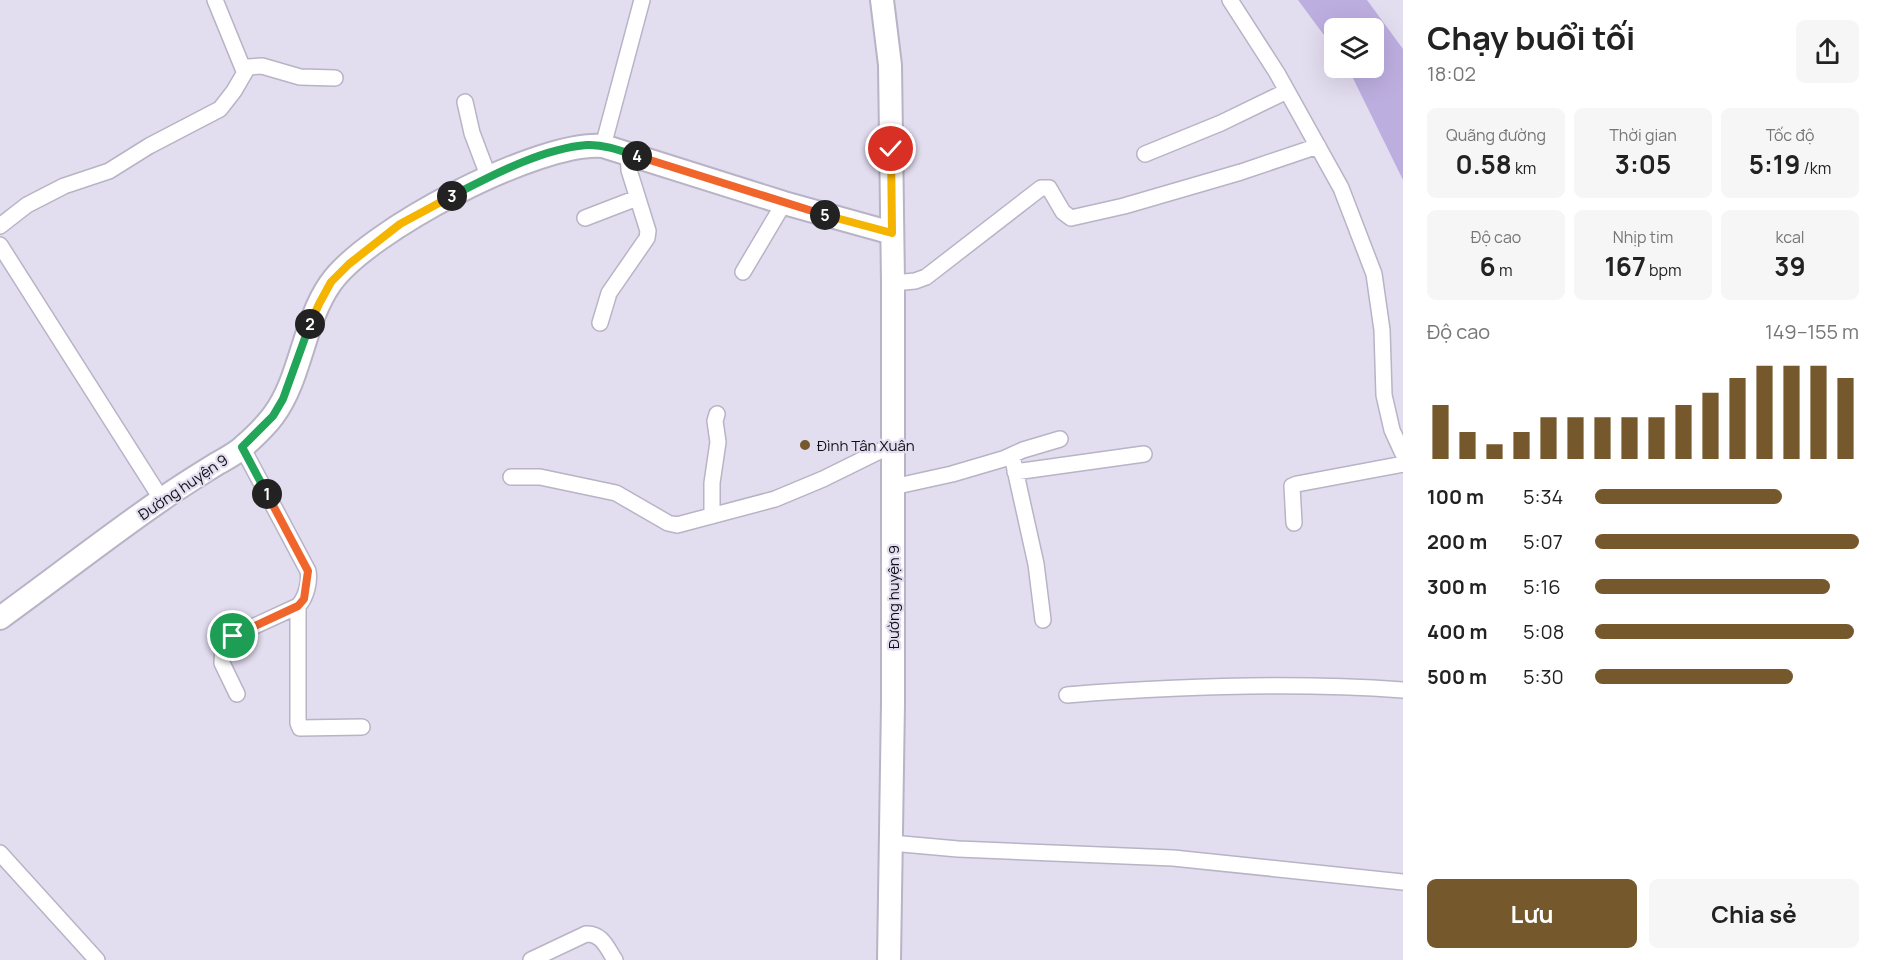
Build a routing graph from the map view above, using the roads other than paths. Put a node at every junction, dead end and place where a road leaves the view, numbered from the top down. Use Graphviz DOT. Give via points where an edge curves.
graph roads {
  1 [pos="215,0"];
  2 [pos="642,0"];
  3 [pos="882,0"];
  4 [pos="1230,0"];
  5 [pos="244,71"];
  6 [pos="335,78"];
  7 [pos="1287,91"];
  8 [pos="465,102"];
  9 [pos="603,146"];
  10 [pos="1318,146"];
  11 [pos="628,153"];
  12 [pos="1145,154"];
  13 [pos="489,178"];
  14 [pos="637,198"];
  15 [pos="784,203"];
  16 [pos="585,218"];
  17 [pos="0,226"];
  18 [pos="892,233"];
  19 [pos="0,245"];
  20 [pos="743,272"];
  21 [pos="893,283"];
  22 [pos="600,323"];
  23 [pos="717,414"];
  24 [pos="1060,439"];
  25 [pos="892,445"];
  26 [pos="242,447"];
  27 [pos="1144,454"];
  28 [pos="1403,454"];
  29 [pos="1012,456"];
  30 [pos="1403,464"];
  31 [pos="1015,472"];
  32 [pos="511,477"];
  33 [pos="892,487"];
  34 [pos="162,500"];
  35 [pos="712,516"];
  36 [pos="1294,523"];
  37 [pos="298,606"];
  38 [pos="0,618"];
  39 [pos="1043,620"];
  40 [pos="1403,690"];
  41 [pos="237,694"];
  42 [pos="1067,696"];
  43 [pos="362,727"];
  44 [pos="891,843"];
  45 [pos="0,853"];
  46 [pos="1403,882"];
  47 [pos="97,960"];
  48 [pos="531,960"];
  49 [pos="615,960"];
  50 [pos="889,960"];
  1 -- 5 [label="street"];
  2 -- 9 [label="street"];
  3 -- 18 [label="street, Đường huyện 9" via="890,65"];
  4 -- 7 [label="street"];
  5 -- 6 [label="street" via="255,65 300,77"];
  5 -- 17 [label="street" via="220,109 109,171 64,186"];
  7 -- 10 [label="street"];
  7 -- 12 [label="street"];
  8 -- 13 [label="street"];
  9 -- 11 [label="street, Đường huyện 9"];
  9 -- 13 [label="street, Đường huyện 9" via="554,152"];
  10 -- 21 [label="street" via="1241,172 1071,218 1049,188 1041,188 926,277"];
  10 -- 28 [label="street" via="1341,188 1374,274 1382,330 1384,395 1392,430"];
  11 -- 14 [label="street"];
  11 -- 15 [label="street, Đường huyện 9"];
  13 -- 26 [label="street, Đường huyện 9" via="400,224 331,282 312,319 283,399 273,416"];
  14 -- 16 [label="street"];
  14 -- 22 [label="street" via="647,238 609,293"];
  15 -- 18 [label="street, Đường huyện 9"];
  15 -- 20 [label="street"];
  18 -- 21 [label="street, Đường huyện 9"];
  19 -- 34 [label="street"];
  21 -- 25 [label="street, Đường huyện 9"];
  23 -- 35 [label="street"];
  24 -- 29 [label="street"];
  25 -- 33 [label="street, Đường huyện 9"];
  25 -- 35 [label="street" via="775,499"];
  26 -- 34 [label="street, Đường huyện 9"];
  26 -- 37 [label="street" via="308,571 304,599"];
  27 -- 31 [label="street"];
  29 -- 31 [label="street"];
  29 -- 33 [label="street"];
  30 -- 36 [label="street" via="1297,483 1292,486"];
  31 -- 39 [label="street" via="1036,564"];
  32 -- 35 [label="street" via="540,477 616,493 672,525"];
  33 -- 44 [label="street, Đường huyện 9"];
  34 -- 38 [label="street, Đường huyện 9"];
  37 -- 41 [label="street" via="233,636 223,645 222,663"];
  37 -- 43 [label="street" via="300,728"];
  40 -- 42 [label="street" via="1344,686 1155,688"];
  44 -- 46 [label="street" via="1173,858"];
  44 -- 50 [label="street, Đường huyện 9"];
  45 -- 47 [label="street"];
  48 -- 49 [label="street" via="594,933"];
}
